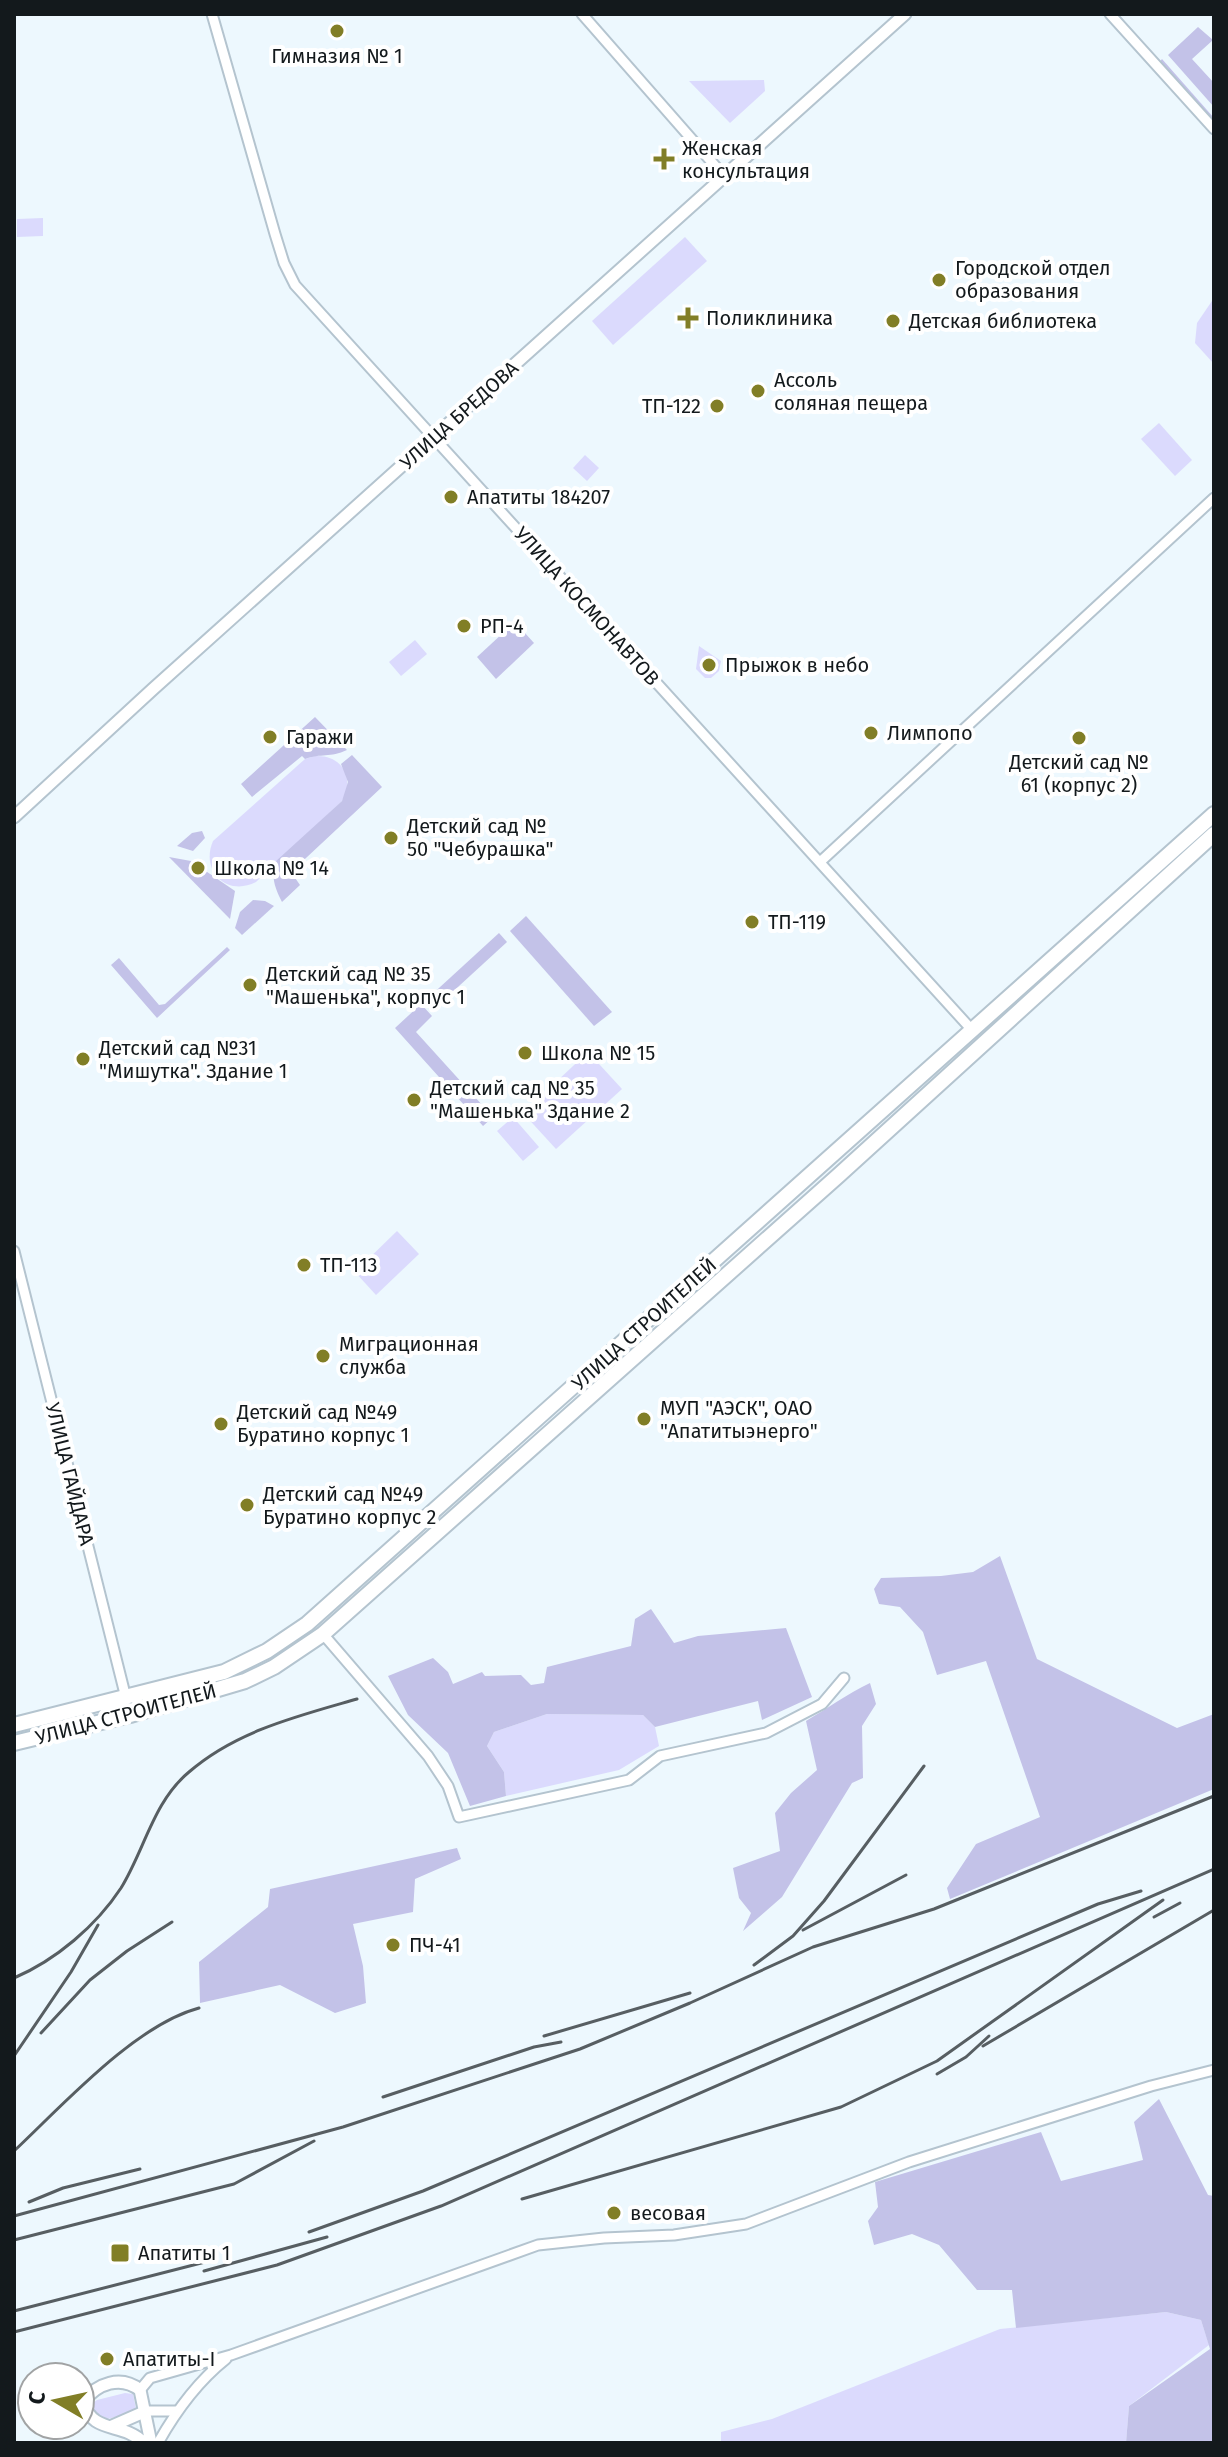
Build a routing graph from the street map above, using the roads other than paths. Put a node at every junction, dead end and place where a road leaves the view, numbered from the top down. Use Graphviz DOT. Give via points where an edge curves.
graph roads {
  1 [pos="212,14"];
  2 [pos="582,14"];
  3 [pos="905,14"];
  4 [pos="1110,14"];
  5 [pos="1214,129"];
  6 [pos="724,176"];
  7 [pos="434,438"];
  8 [pos="1214,498"];
  9 [pos="1214,814"];
  10 [pos="14,817"];
  11 [pos="1214,834"];
  12 [pos="820,862"];
  13 [pos="1147,885"];
  14 [pos="972,1030"];
  15 [pos="985,1043"];
  16 [pos="14,1251"];
  17 [pos="652,1316"];
  18 [pos="663,1330"];
  19 [pos="451,1496"];
  20 [pos="461,1510"];
  21 [pos="323,1634"];
  22 [pos="844,1678"];
  23 [pos="126,1698"];
  24 [pos="130,1715"];
  25 [pos="14,1725"];
  26 [pos="14,1743"];
  27 [pos="1214,2070"];
  28 [pos="231,2355"];
  29 [pos="140,2390"];
  30 [pos="144,2411"];
  31 [pos="176,2411"];
  32 [pos="112,2426"];
  33 [pos="144,2443"];
  34 [pos="151,2443"];
  35 [pos="158,2443"];
  1 -- 7 [label="street, УЛИЦА КОСМОНАВТОВ" via="275,234 295,285"];
  2 -- 6 [label="street"];
  3 -- 6 [label="street, УЛИЦА БРЕДОВА"];
  4 -- 5 [label="street"];
  6 -- 7 [label="street, УЛИЦА БРЕДОВА"];
  7 -- 10 [label="street, УЛИЦА БРЕДОВА"];
  7 -- 12 [label="street, УЛИЦА КОСМОНАВТОВ"];
  8 -- 12 [label="street"];
  9 -- 13 [label="main road, УЛИЦА СТРОИТЕЛЕЙ"];
  11 -- 13 [label="main road, УЛИЦА СТРОИТЕЛЕЙ"];
  12 -- 14 [label="street, УЛИЦА КОСМОНАВТОВ"];
  13 -- 14 [label="main road, УЛИЦА СТРОИТЕЛЕЙ"];
  13 -- 15 [label="main road, УЛИЦА СТРОИТЕЛЕЙ"];
  14 -- 15 [label="main road"];
  14 -- 17 [label="main road, УЛИЦА СТРОИТЕЛЕЙ"];
  15 -- 18 [label="main road, УЛИЦА СТРОИТЕЛЕЙ"];
  16 -- 23 [label="street, УЛИЦА ГАЙДАРА"];
  17 -- 18 [label="main road"];
  17 -- 19 [label="main road, УЛИЦА СТРОИТЕЛЕЙ"];
  18 -- 20 [label="main road, УЛИЦА СТРОИТЕЛЕЙ"];
  19 -- 20 [label="main road"];
  19 -- 23 [label="main road, УЛИЦА СТРОИТЕЛЕЙ" via="307,1624 267,1651 224,1672"];
  20 -- 21 [label="main road, УЛИЦА СТРОИТЕЛЕЙ"];
  21 -- 22 [label="street" via="428,1756 448,1786 459,1817 629,1780 660,1756 766,1733 822,1704"];
  21 -- 24 [label="main road, УЛИЦА СТРОИТЕЛЕЙ" via="245,1681"];
  23 -- 24 [label="main road"];
  23 -- 25 [label="main road, УЛИЦА СТРОИТЕЛЕЙ"];
  24 -- 26 [label="main road, УЛИЦА СТРОИТЕЛЕЙ"];
  27 -- 28 [label="street" via="909,2162 746,2224 538,2245"];
  28 -- 29 [label="street" via="150,2378"];
  28 -- 31 [label="street"];
  29 -- 30 [label="street"];
  29 -- 32 [label="street" via="122,2381 101,2386 83,2402 88,2417"];
  30 -- 31 [label="street"];
  30 -- 32 [label="street"];
  30 -- 34 [label="street"];
  31 -- 35 [label="street"];
  32 -- 33 [label="street"];
}
